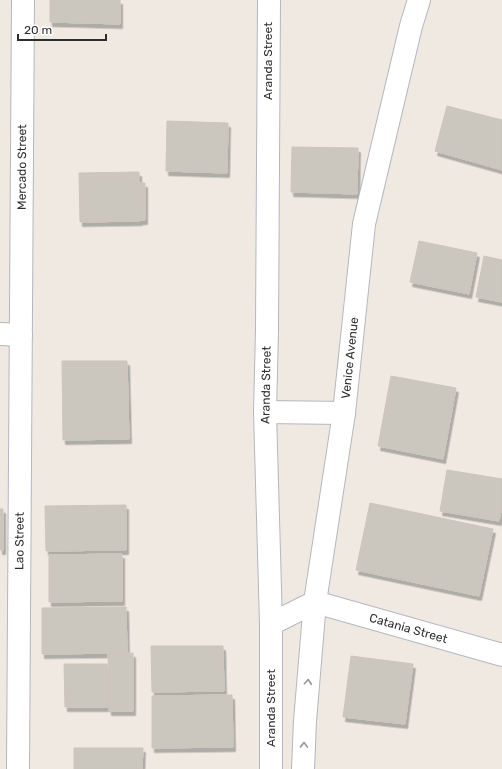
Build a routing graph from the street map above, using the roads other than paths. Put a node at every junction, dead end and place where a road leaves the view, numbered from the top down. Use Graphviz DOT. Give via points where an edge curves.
graph roads {
  1 [pos="23,0"];
  2 [pos="269,0"];
  3 [pos="419,0"];
  4 [pos="0,334"];
  5 [pos="21,335"];
  6 [pos="265,412"];
  7 [pos="344,413"];
  8 [pos="315,602"];
  9 [pos="271,624"];
  10 [pos="502,655"];
  11 [pos="18,769"];
  12 [pos="271,769"];
  13 [pos="303,769"];
  1 -- 5 [label="street, Mercado Street"];
  2 -- 6 [label="street, Aranda Street"];
  3 -- 7 [label="street, Venice Avenue" via="364,224"];
  4 -- 5 [label="street"];
  5 -- 11 [label="street, Lao Street"];
  6 -- 7 [label="street"];
  6 -- 9 [label="street, Aranda Street"];
  7 -- 8 [label="street, Venice Avenue"];
  8 -- 9 [label="street"];
  8 -- 10 [label="street, Catania Street"];
  13 -- 8 [label="street, Venice Avenue, one-way"];
  9 -- 12 [label="street, Aranda Street"];
}
